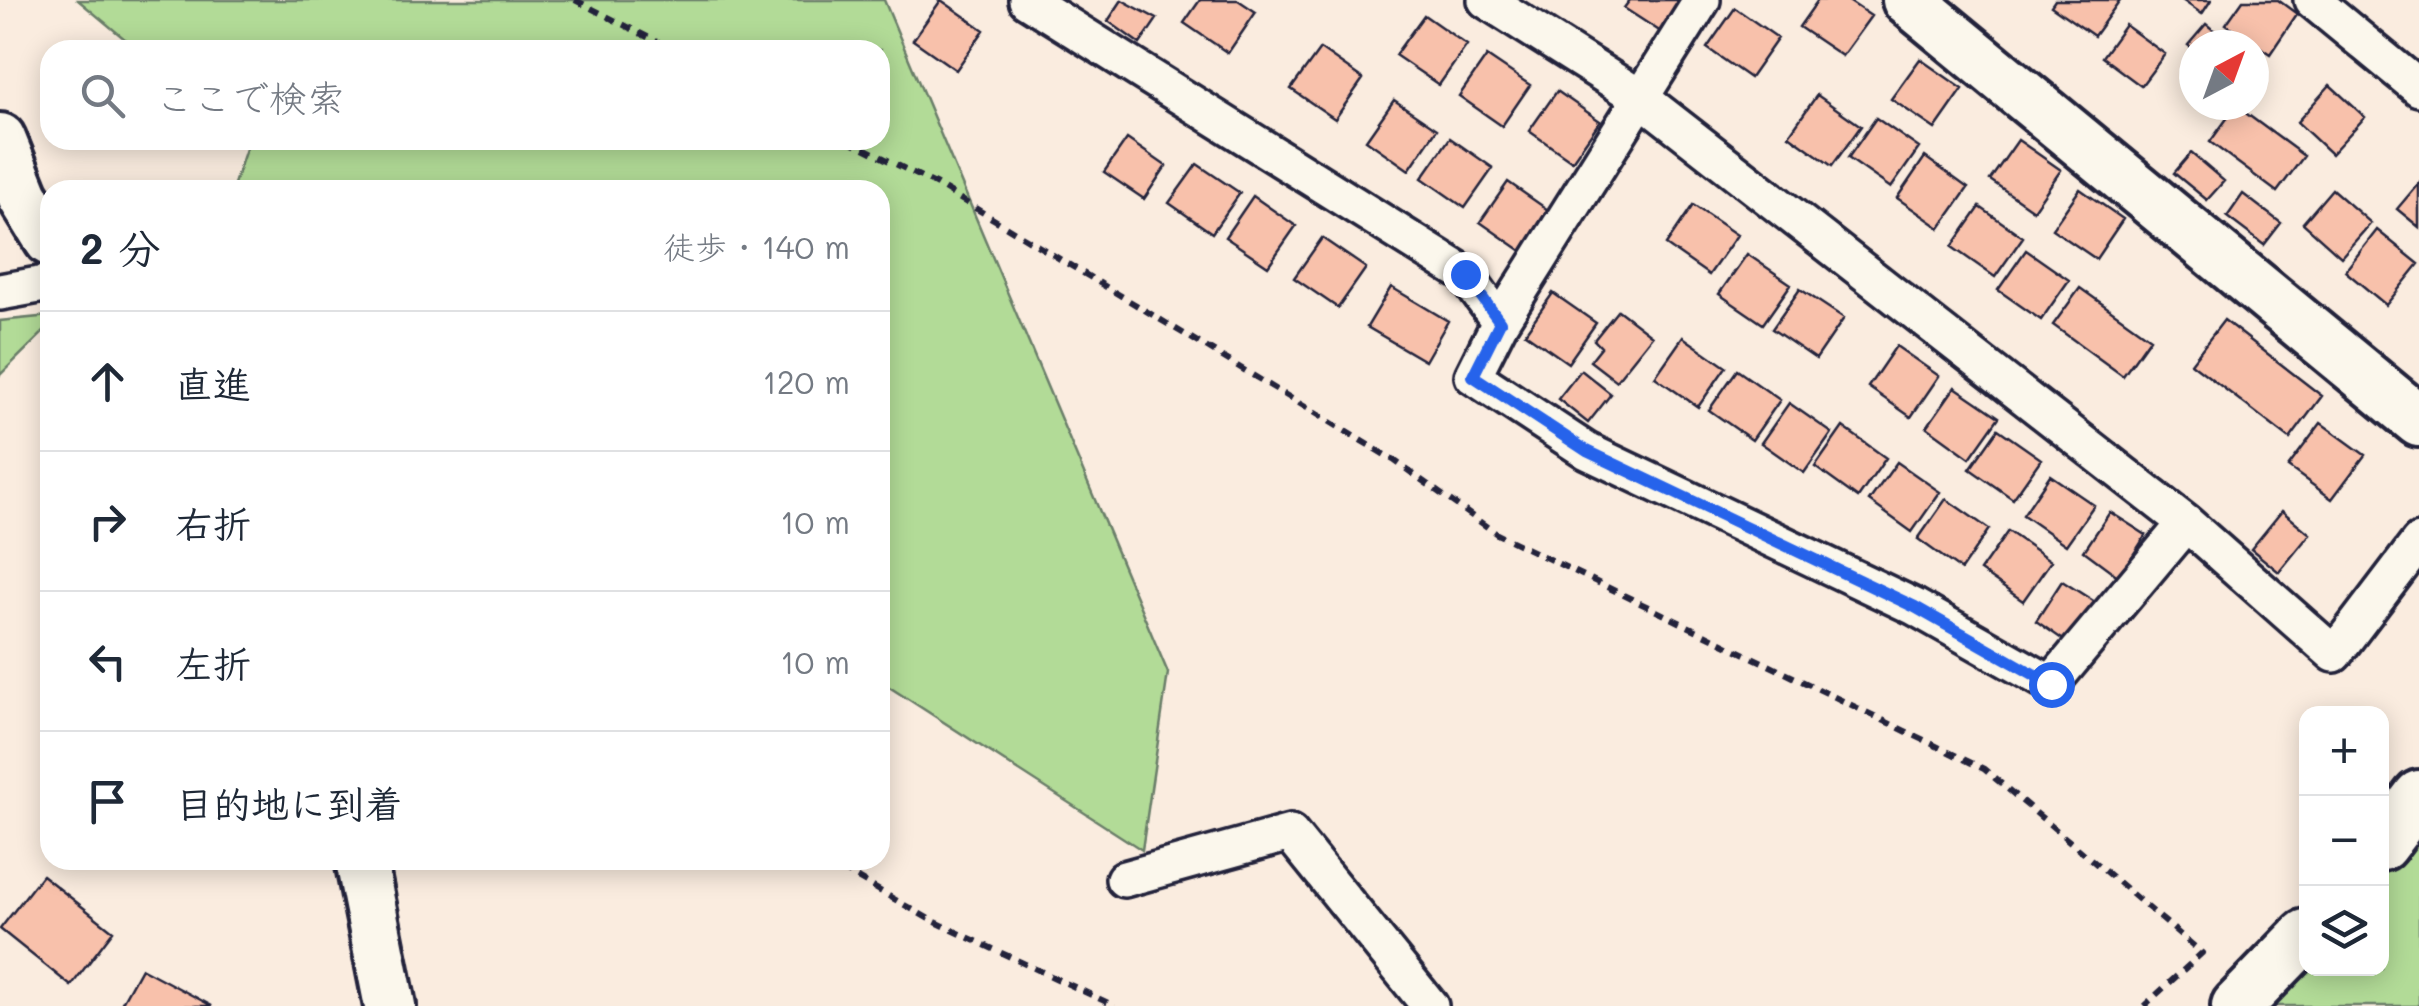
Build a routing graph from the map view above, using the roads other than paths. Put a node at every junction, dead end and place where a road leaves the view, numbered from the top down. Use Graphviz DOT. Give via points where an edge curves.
graph roads {
  1 [pos="1027,0"];
  2 [pos="1486,0"];
  3 [pos="1702,0"];
  4 [pos="1908,0"];
  5 [pos="2312,0"];
  6 [pos="2419,88"];
  7 [pos="1641,98"];
  8 [pos="0,138"];
  9 [pos="40,224"];
  10 [pos="40,286"];
  11 [pos="0,292"];
  12 [pos="1500,322"];
  13 [pos="2419,420"];
  14 [pos="2186,523"];
  15 [pos="2419,542"];
  16 [pos="2419,796"];
  17 [pos="2389,836"];
  18 [pos="362,870"];
  19 [pos="1124,879"];
  20 [pos="2299,942"];
  21 [pos="390,1006"];
  22 [pos="1430,1006"];
  23 [pos="2236,1006"];
  1 -- 12 [label="street" via="1465,274"];
  2 -- 7 [label="street"];
  3 -- 7 [label="street"];
  4 -- 13 [label="street"];
  5 -- 6 [label="street"];
  7 -- 12 [label="street"];
  7 -- 14 [label="street"];
  8 -- 9 [label="street"];
  10 -- 11 [label="street"];
  12 -- 14 [label="street" via="1473,376 1538,419 1587,451 1915,607 2051,684"];
  14 -- 15 [label="street" via="2334,654"];
  16 -- 17 [label="street"];
  18 -- 21 [label="street"];
  19 -- 22 [label="street" via="1290,833"];
  20 -- 23 [label="street"];
}
